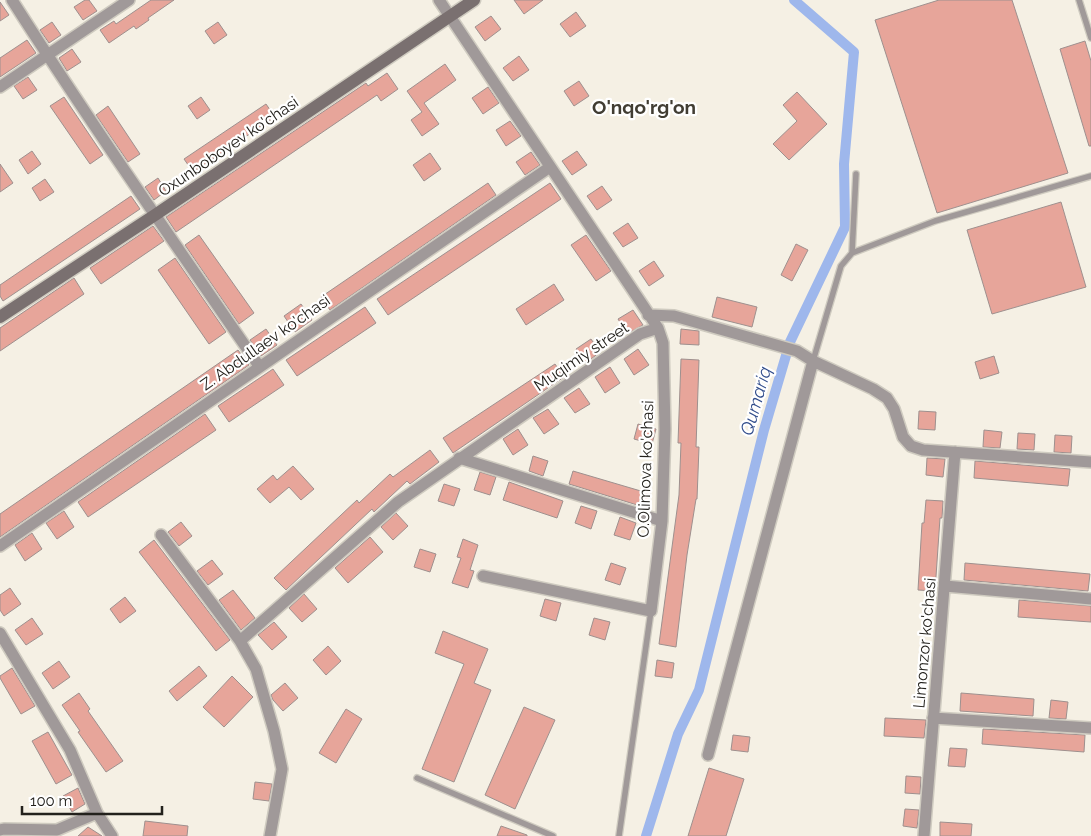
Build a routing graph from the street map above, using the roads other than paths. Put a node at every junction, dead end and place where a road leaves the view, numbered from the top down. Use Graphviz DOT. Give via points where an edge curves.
graph roads {
  1 [pos="12,0"];
  2 [pos="129,0"];
  3 [pos="440,0"];
  4 [pos="474,0"];
  5 [pos="1079,0"];
  6 [pos="450,16"];
  7 [pos="1091,38"];
  8 [pos="48,56"];
  9 [pos="0,87"];
  10 [pos="550,167"];
  11 [pos="856,174"];
  12 [pos="1091,176"];
  13 [pos="155,215"];
  14 [pos="852,253"];
  15 [pos="648,314"];
  16 [pos="0,317"];
  17 [pos="658,328"];
  18 [pos="813,361"];
  19 [pos="259,366"];
  20 [pos="955,452"];
  21 [pos="460,458"];
  22 [pos="1091,462"];
  23 [pos="662,521"];
  24 [pos="160,536"];
  25 [pos="0,546"];
  26 [pos="483,576"];
  27 [pos="945,586"];
  28 [pos="1091,599"];
  29 [pos="651,611"];
  30 [pos="0,633"];
  31 [pos="240,641"];
  32 [pos="933,718"];
  33 [pos="1091,728"];
  34 [pos="708,755"];
  35 [pos="417,778"];
  36 [pos="97,813"];
  37 [pos="0,830"];
  38 [pos="58,833"];
  39 [pos="112,836"];
  40 [pos="270,836"];
  41 [pos="553,836"];
  42 [pos="619,836"];
  43 [pos="924,836"];
  1 -- 8 [label="street"];
  2 -- 8 [label="street"];
  3 -- 6 [label="street, Muqimiy street"];
  4 -- 6 [label="main road, Oxunboboyev ko'chasi"];
  5 -- 7 [label="lane"];
  6 -- 10 [label="street, Muqimiy street"];
  6 -- 13 [label="main road, Oxunboboyev ko'chasi"];
  8 -- 9 [label="street"];
  8 -- 13 [label="street"];
  10 -- 15 [label="street, Muqimiy street"];
  10 -- 19 [label="street, Z. Abdullaev ko'chasi"];
  11 -- 14 [label="lane"];
  12 -- 14 [label="lane" via="935,221"];
  13 -- 16 [label="main road, Oxunboboyev ko'chasi"];
  13 -- 19 [label="street"];
  14 -- 18 [label="lane" via="842,266"];
  15 -- 17 [label="street, Muqimiy street"];
  15 -- 18 [label="street" via="674,316 778,345"];
  17 -- 21 [label="street, Muqimiy street" via="640,334"];
  17 -- 23 [label="street, O.Olimova ko'chasi" via="663,343 665,429"];
  18 -- 20 [label="street" via="887,398 903,438 911,446"];
  18 -- 34 [label="street"];
  19 -- 25 [label="street, Z. Abdullaev ko'chasi"];
  20 -- 22 [label="street"];
  20 -- 27 [label="street, Limonzor ko'chasi"];
  21 -- 23 [label="street"];
  21 -- 31 [label="street, Muqimiy street" via="398,502"];
  23 -- 29 [label="street, O.Olimova ko'chasi"];
  24 -- 31 [label="street"];
  26 -- 29 [label="street"];
  27 -- 28 [label="street"];
  27 -- 32 [label="street, Limonzor ko'chasi"];
  29 -- 42 [label="lane"];
  30 -- 36 [label="street" via="70,750"];
  31 -- 40 [label="street" via="256,670 282,769"];
  32 -- 33 [label="street"];
  32 -- 43 [label="street, Limonzor ko'chasi"];
  35 -- 41 [label="lane"];
  36 -- 38 [label="street"];
  36 -- 39 [label="street"];
  37 -- 38 [label="street"];
}
